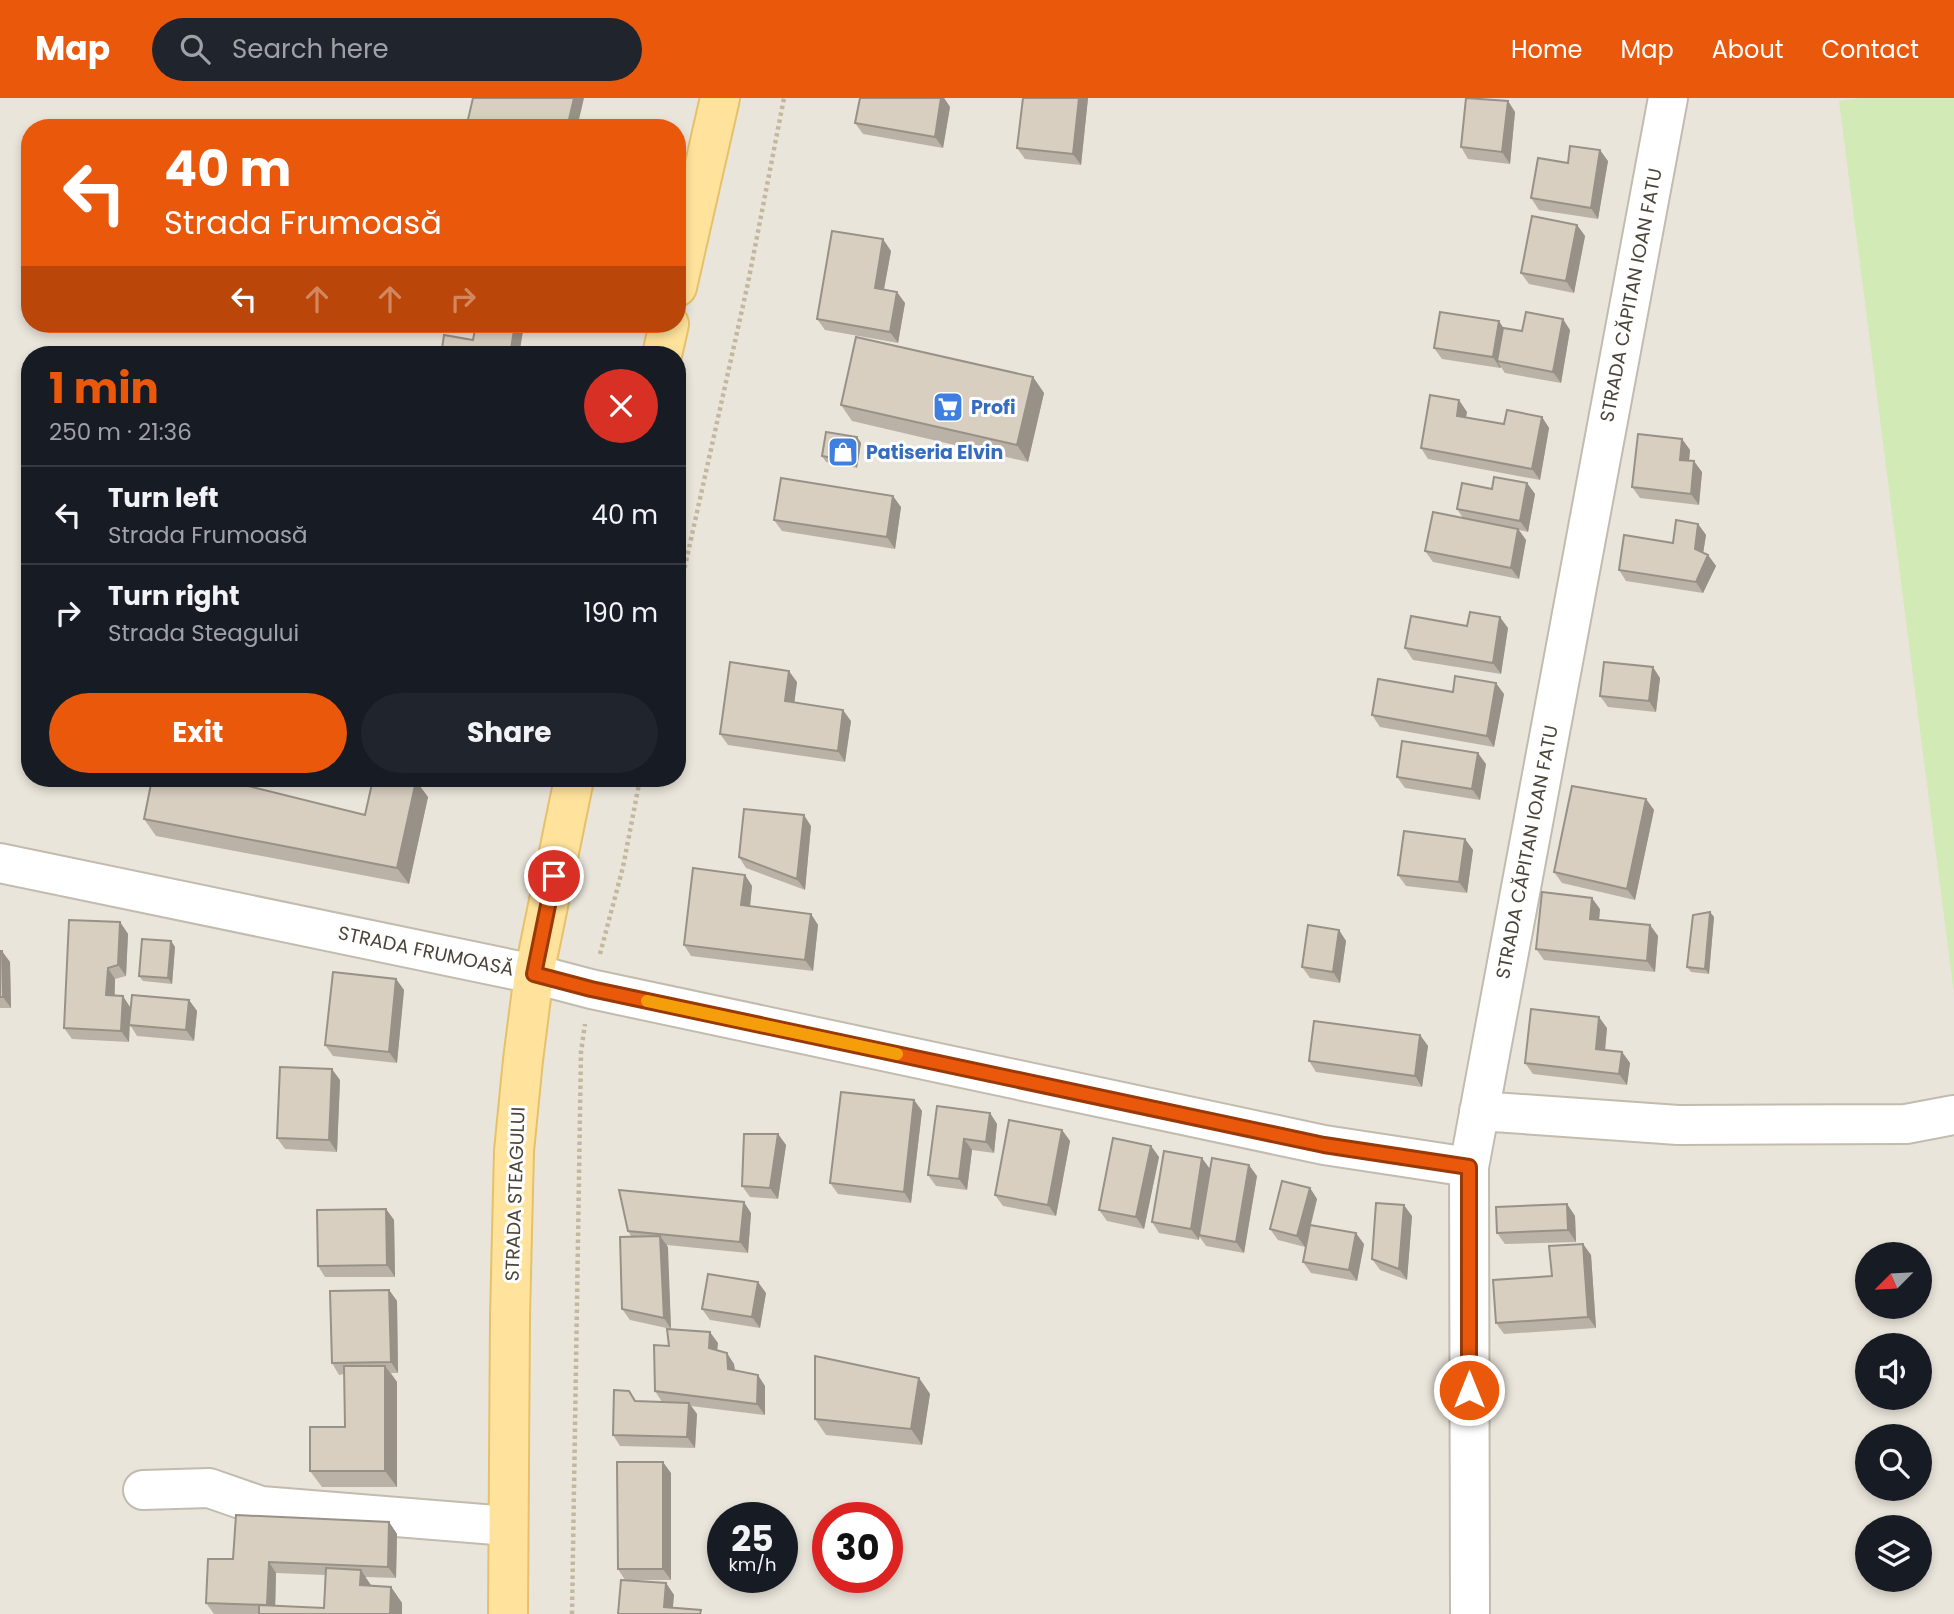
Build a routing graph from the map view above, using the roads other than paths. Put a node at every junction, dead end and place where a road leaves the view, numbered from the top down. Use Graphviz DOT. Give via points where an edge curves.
graph roads {
  1 [pos="720,98"];
  2 [pos="1668,98"];
  3 [pos="686,247"];
  4 [pos="572,787"];
  5 [pos="0,863"];
  6 [pos="534,974"];
  7 [pos="1479,1111"];
  8 [pos="1954,1115"];
  9 [pos="1469,1167"];
  10 [pos="143,1490"];
  11 [pos="508,1526"];
  12 [pos="508,1614"];
  13 [pos="1470,1614"];
  1 -- 3 [label="main road"];
  2 -- 7 [label="street, STRADA CĂPITAN IOAN FATU"];
  4 -- 6 [label="main road, STRADA STEAGULUI"];
  5 -- 6 [label="street, STRADA FRUMOASĂ"];
  6 -- 9 [label="street, STRADA FRUMOASĂ" via="1324,1145"];
  6 -- 11 [label="main road, STRADA STEAGULUI" via="514,1151"];
  7 -- 8 [label="street" via="1678,1125 1906,1124"];
  7 -- 9 [label="street, STRADA CĂPITAN IOAN FATU"];
  9 -- 13 [label="street, STRADA CĂPITAN IOAN FATU"];
  10 -- 11 [label="street" via="209,1488 261,1506"];
  11 -- 12 [label="main road, STRADA STEAGULUI"];
}
